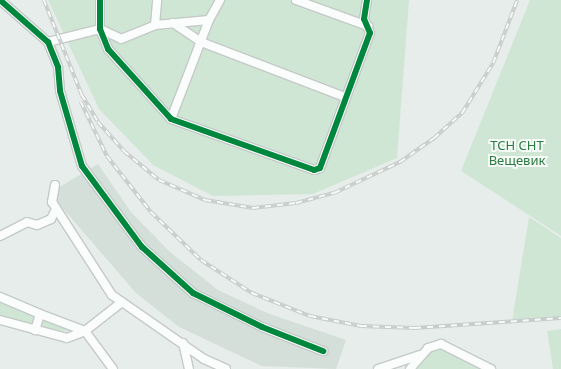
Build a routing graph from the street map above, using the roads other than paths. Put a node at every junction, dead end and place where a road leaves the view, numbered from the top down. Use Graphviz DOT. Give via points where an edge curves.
graph roads {
  1 [pos="0,0"];
  2 [pos="100,0"];
  3 [pos="157,0"];
  4 [pos="220,0"];
  5 [pos="296,0"];
  6 [pos="368,0"];
  7 [pos="209,20"];
  8 [pos="173,23"];
  9 [pos="155,25"];
  10 [pos="368,26"];
  11 [pos="100,29"];
  12 [pos="48,42"];
  13 [pos="201,42"];
  14 [pos="345,97"];
  15 [pos="171,119"];
  16 [pos="55,185"];
  17 [pos="56,209"];
  18 [pos="0,236"];
  19 [pos="0,297"];
  20 [pos="122,302"];
  21 [pos="40,314"];
  22 [pos="0,320"];
  23 [pos="35,330"];
  24 [pos="85,331"];
  25 [pos="183,343"];
  26 [pos="323,351"];
  27 [pos="420,355"];
  28 [pos="486,368"];
  29 [pos="113,369"];
  30 [pos="189,369"];
  31 [pos="226,369"];
  32 [pos="378,369"];
  33 [pos="410,369"];
  1 -- 12 [label="street"];
  2 -- 11 [label="street"];
  3 -- 9 [label="street"];
  4 -- 7 [label="street"];
  5 -- 10 [label="street"];
  6 -- 10 [label="street" via="364,19"];
  7 -- 8 [label="street"];
  7 -- 13 [label="street"];
  8 -- 9 [label="street"];
  8 -- 13 [label="street"];
  9 -- 11 [label="street" via="121,39"];
  10 -- 14 [label="street" via="370,33"];
  11 -- 12 [label="street"];
  11 -- 15 [label="street" via="108,49"];
  12 -- 26 [label="street" via="58,67 60,91 82,166 142,247 194,293 262,327"];
  13 -- 14 [label="street"];
  13 -- 15 [label="street"];
  14 -- 15 [label="street" via="320,168 314,170"];
  16 -- 17 [label="street" via="51,196"];
  17 -- 18 [label="street" via="51,219 37,225 27,222"];
  17 -- 20 [label="street" via="83,254 101,274 104,287"];
  19 -- 21 [label="street"];
  20 -- 24 [label="street"];
  20 -- 25 [label="street"];
  21 -- 23 [label="street"];
  21 -- 24 [label="street"];
  22 -- 23 [label="street"];
  23 -- 24 [label="street" via="66,338"];
  24 -- 29 [label="street"];
  25 -- 30 [label="street"];
  25 -- 31 [label="street"];
  27 -- 28 [label="street" via="428,348 441,344"];
  27 -- 32 [label="street"];
  27 -- 33 [label="street"];
}
